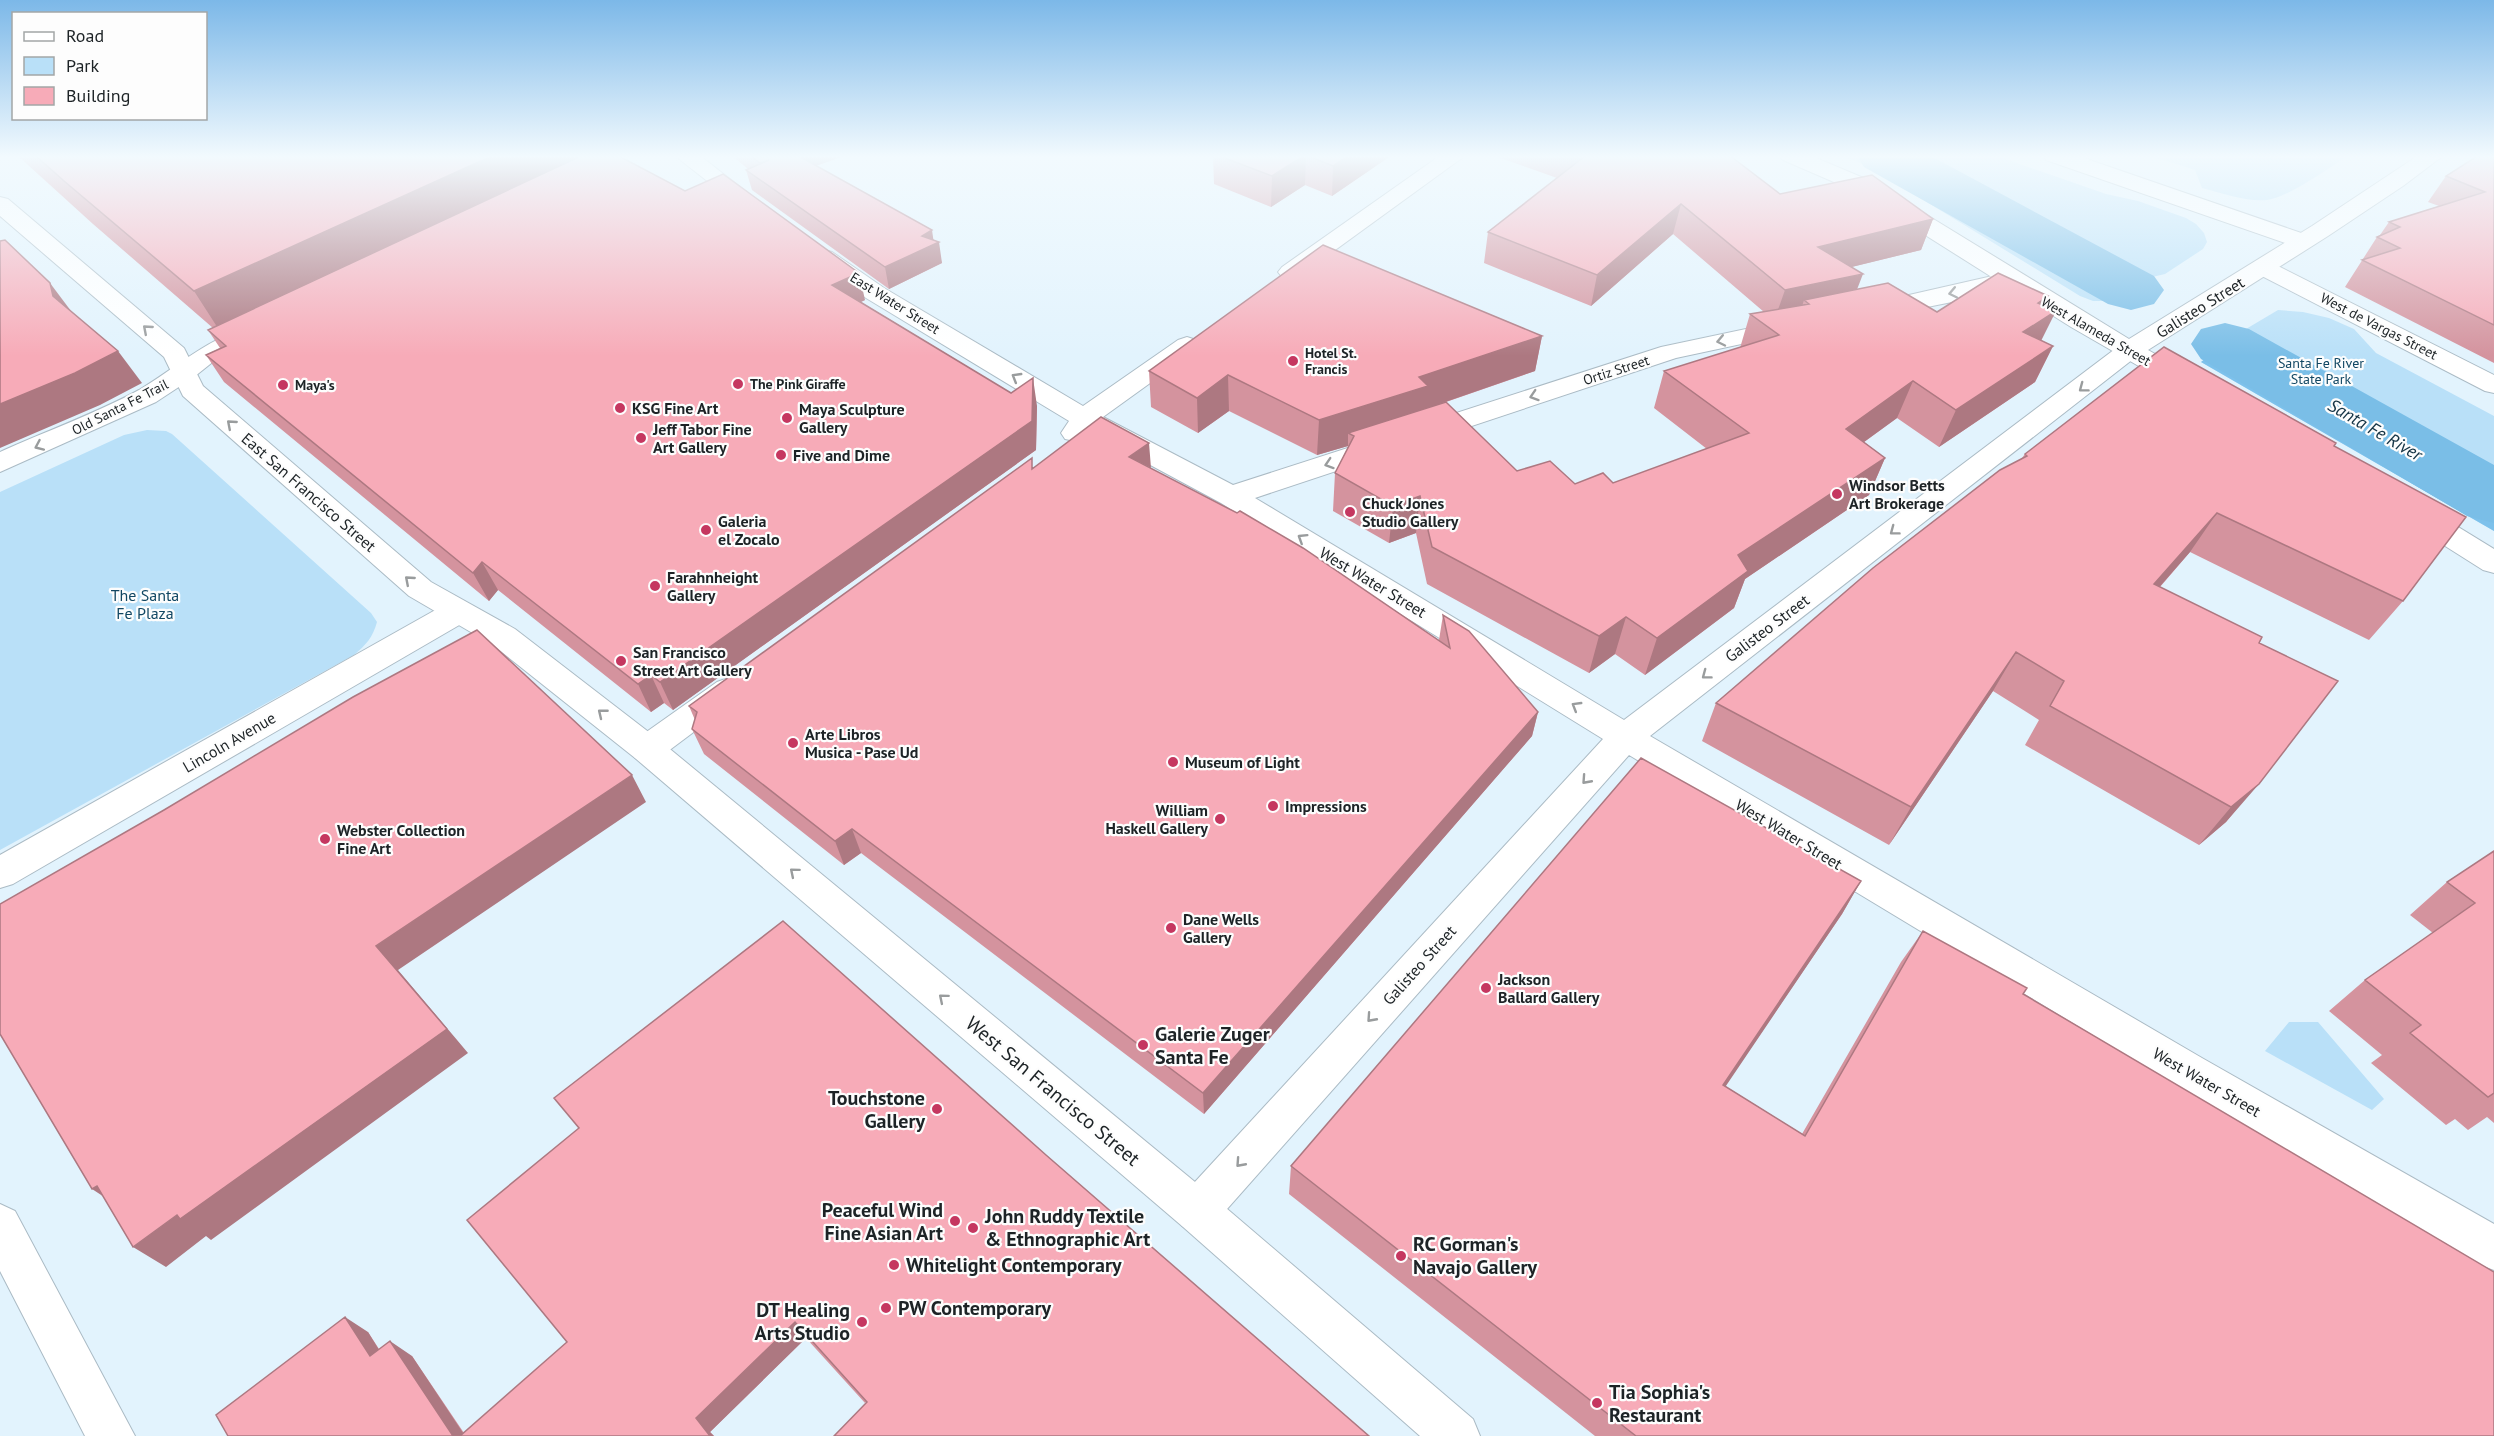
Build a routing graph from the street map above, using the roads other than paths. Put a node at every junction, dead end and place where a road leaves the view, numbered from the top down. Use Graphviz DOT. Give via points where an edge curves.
graph roads {
  1 [pos="21,222"];
  2 [pos="1360,222"];
  3 [pos="1920,222"];
  4 [pos="2247,222"];
  5 [pos="2332,222"];
  6 [pos="2302,241"];
  7 [pos="805,243"];
  8 [pos="2264,268"];
  9 [pos="2010,279"];
  10 [pos="1270,286"];
  11 [pos="1852,314"];
  12 [pos="1806,324"];
  13 [pos="268,326"];
  14 [pos="1205,332"];
  15 [pos="2128,351"];
  16 [pos="185,372"];
  17 [pos="2494,385"];
  18 [pos="2207,394"];
  19 [pos="1084,418"];
  20 [pos="1060,449"];
  21 [pos="0,464"];
  22 [pos="1231,496"];
  23 [pos="2390,500"];
  24 [pos="2494,562"];
  25 [pos="458,612"];
  26 [pos="752,674"];
  27 [pos="1625,737"];
  28 [pos="647,750"];
  29 [pos="0,873"];
  30 [pos="1197,1211"];
  31 [pos="0,1226"];
  32 [pos="2494,1248"];
  33 [pos="111,1436"];
  34 [pos="1456,1436"];
  16 -- 1 [label="street, East San Francisco Street, one-way" via="175,353"];
  2 -- 10 [label="street"];
  3 -- 9 [label="street, West Alameda Street"];
  4 -- 6 [label="street"];
  5 -- 6 [label="street, Galisteo Street"];
  6 -- 8 [label="street, Galisteo Street"];
  19 -- 7 [label="street, East Water Street, one-way" via="875,293"];
  8 -- 15 [label="street, Galisteo Street"];
  8 -- 17 [label="street, West de Vargas Street"];
  9 -- 11 [label="street, one-way"];
  9 -- 15 [label="street, West Alameda Street"];
  12 -- 22 [label="street, Ortiz Street, one-way" via="1670,352"];
  13 -- 16 [label="street, Old Santa Fe Trail" via="205,356"];
  14 -- 19 [label="street"];
  15 -- 18 [label="street, West Alameda Street"];
  15 -- 27 [label="street, Galisteo Street, one-way"];
  16 -- 21 [label="street, Old Santa Fe Trail, one-way" via="147,396"];
  25 -- 16 [label="street, East San Francisco Street, one-way" via="420,589 201,398 192,390"];
  19 -- 20 [label="street" via="1070,442"];
  19 -- 22 [label="street, West Water Street"];
  27 -- 22 [label="street, West Water Street, one-way"];
  23 -- 24 [label="street"];
  28 -- 25 [label="street, East San Francisco Street, one-way" via="527,652"];
  25 -- 29 [label="street, Lincoln Avenue"];
  26 -- 28 [label="street"];
  27 -- 30 [label="street, Galisteo Street, one-way"];
  27 -- 32 [label="street, West Water Street"];
  30 -- 28 [label="street, West San Francisco Street, one-way"];
  30 -- 34 [label="street, West San Francisco Street"];
  31 -- 33 [label="street"];
}
